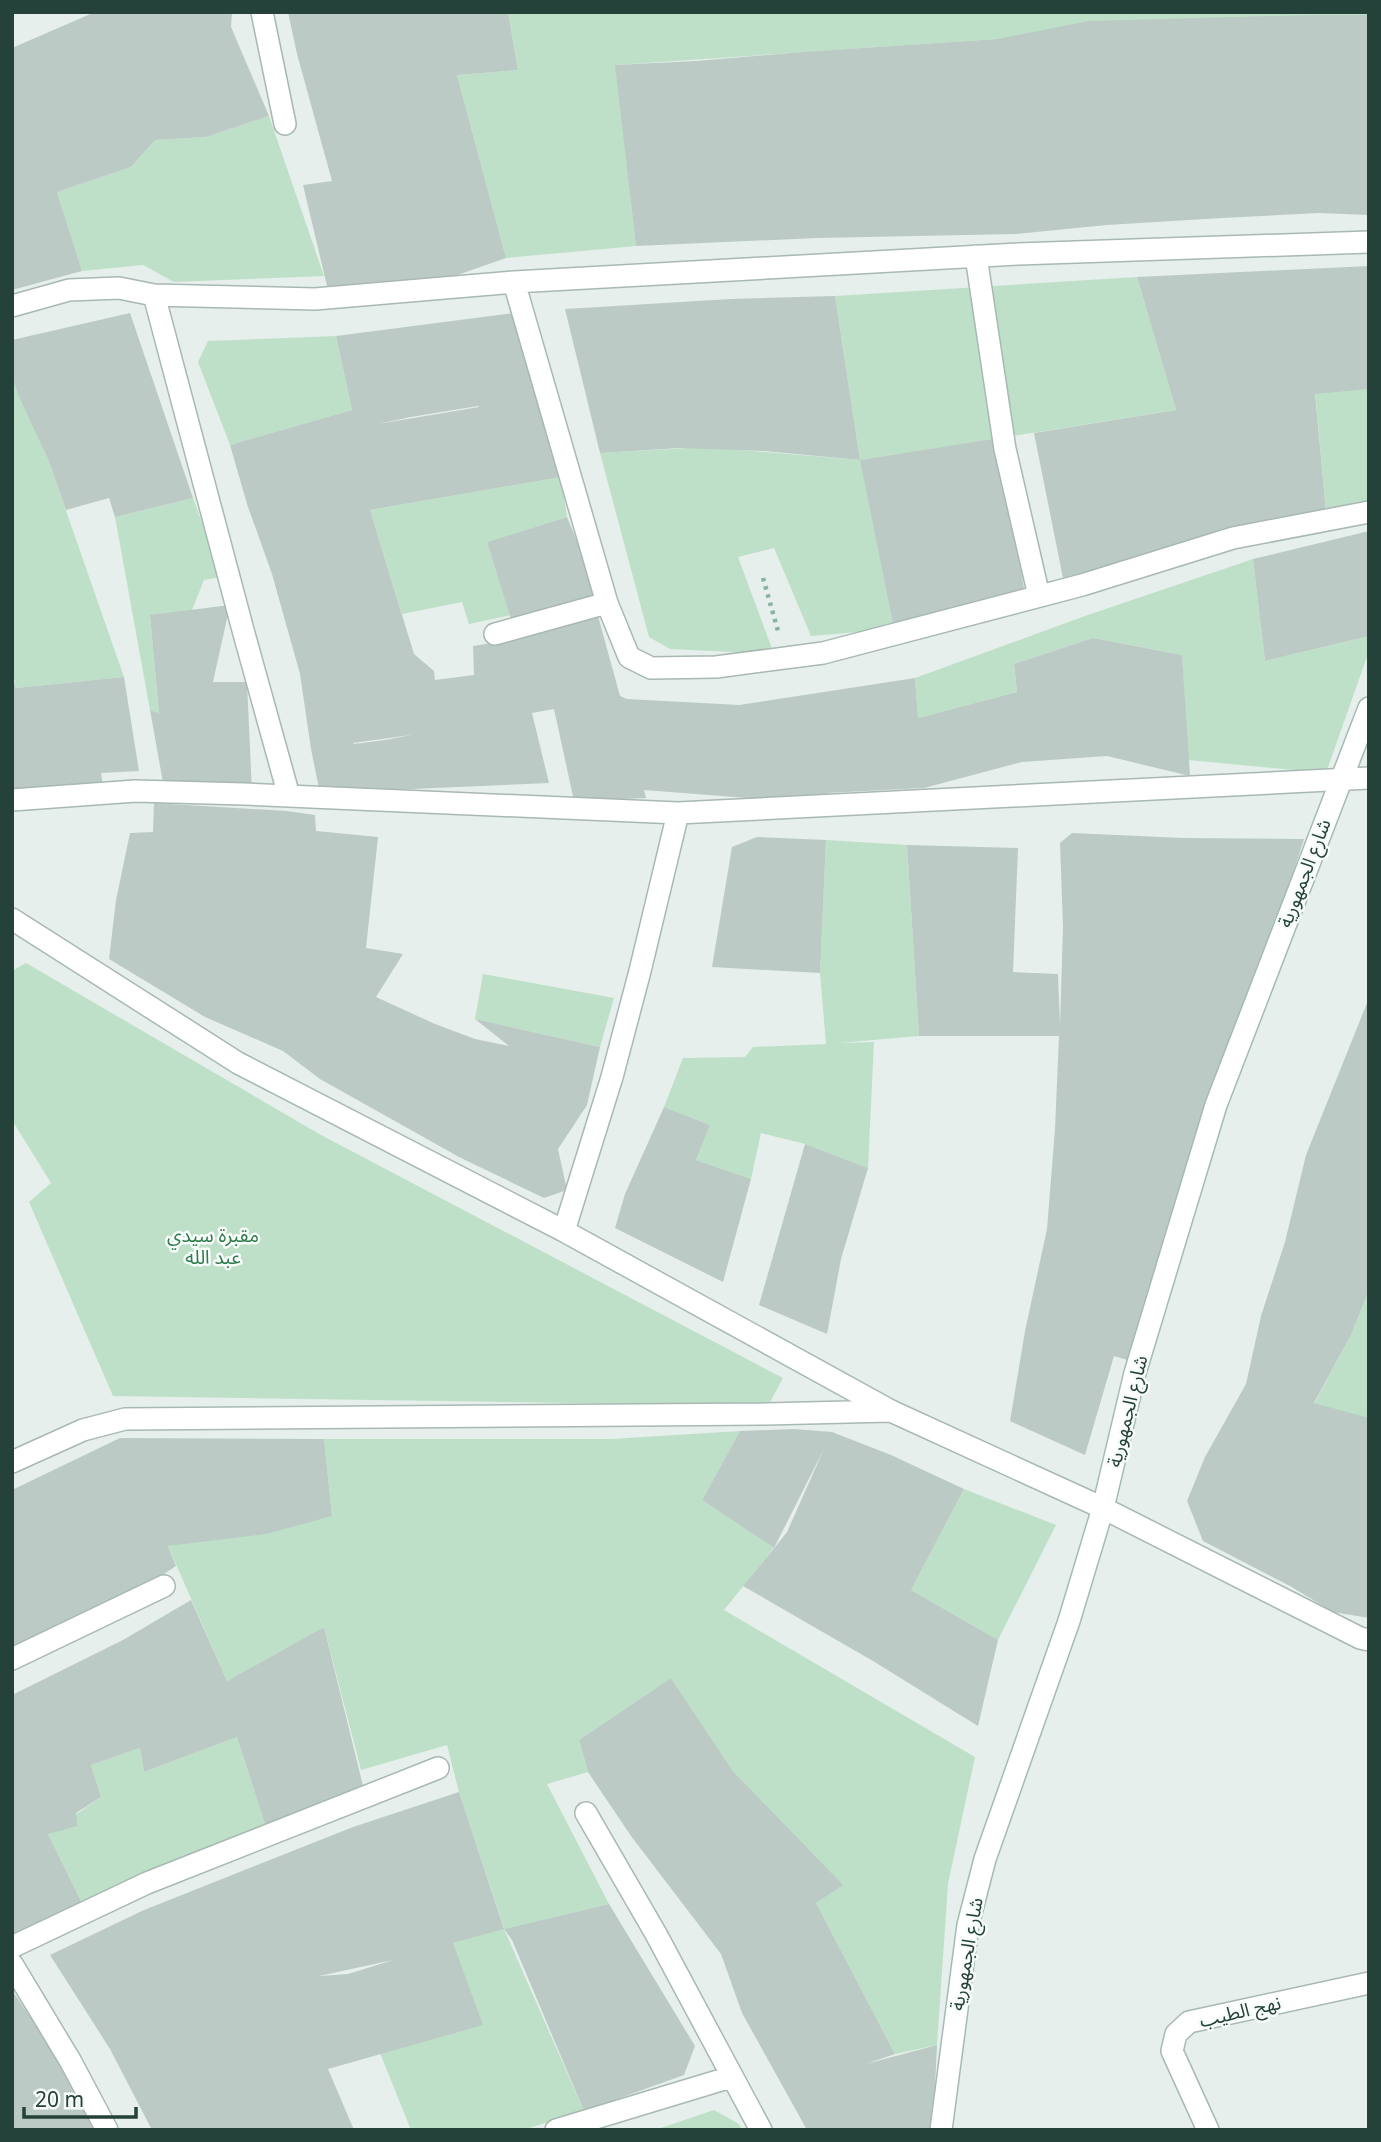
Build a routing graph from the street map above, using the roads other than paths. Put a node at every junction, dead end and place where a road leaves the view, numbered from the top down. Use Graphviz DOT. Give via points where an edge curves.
graph roads {
  1 [pos="262,12"];
  2 [pos="285,124"];
  3 [pos="1369,242"];
  4 [pos="976,256"];
  5 [pos="514,282"];
  6 [pos="154,295"];
  7 [pos="12,306"];
  8 [pos="1369,512"];
  9 [pos="1039,596"];
  10 [pos="607,603"];
  11 [pos="495,634"];
  12 [pos="1369,708"];
  13 [pos="1369,778"];
  14 [pos="1339,780"];
  15 [pos="289,796"];
  16 [pos="12,800"];
  17 [pos="678,813"];
  18 [pos="17,927"];
  19 [pos="564,1231"];
  20 [pos="891,1411"];
  21 [pos="12,1462"];
  22 [pos="1103,1508"];
  23 [pos="164,1586"];
  24 [pos="1369,1640"];
  25 [pos="12,1658"];
  26 [pos="438,1768"];
  27 [pos="586,1813"];
  28 [pos="12,1947"];
  29 [pos="12,1964"];
  30 [pos="1369,1983"];
  31 [pos="732,2077"];
  32 [pos="107,2130"];
  33 [pos="556,2130"];
  34 [pos="761,2130"];
  35 [pos="941,2130"];
  36 [pos="1208,2130"];
  1 -- 2 [label="street"];
  3 -- 4 [label="street"];
  4 -- 5 [label="street"];
  4 -- 9 [label="street" via="1005,449"];
  5 -- 6 [label="street" via="315,299"];
  5 -- 10 [label="street"];
  6 -- 7 [label="street" via="119,288 69,290"];
  6 -- 15 [label="street"];
  8 -- 9 [label="street" via="1233,538"];
  9 -- 10 [label="street" via="823,653 716,667 651,668 629,657"];
  10 -- 11 [label="street"];
  12 -- 14 [label="street, شارع الجمهورية"];
  13 -- 14 [label="street"];
  14 -- 17 [label="street"];
  14 -- 22 [label="street, شارع الجمهورية" via="1216,1104 1139,1361"];
  15 -- 16 [label="street" via="135,791"];
  15 -- 17 [label="street"];
  17 -- 19 [label="street" via="612,1077"];
  18 -- 19 [label="street" via="238,1063"];
  19 -- 20 [label="street"];
  20 -- 21 [label="street" via="125,1419 83,1430"];
  20 -- 22 [label="street"];
  22 -- 24 [label="street"];
  22 -- 35 [label="street, شارع الجمهورية" via="978,1885 962,1963"];
  23 -- 25 [label="street"];
  26 -- 28 [label="street" via="147,1883"];
  27 -- 31 [label="street"];
  29 -- 32 [label="street"];
  30 -- 36 [label="street, نهج الطيب" via="1189,2022 1176,2034 1172,2051"];
  31 -- 33 [label="street"];
  31 -- 34 [label="street"];
}
